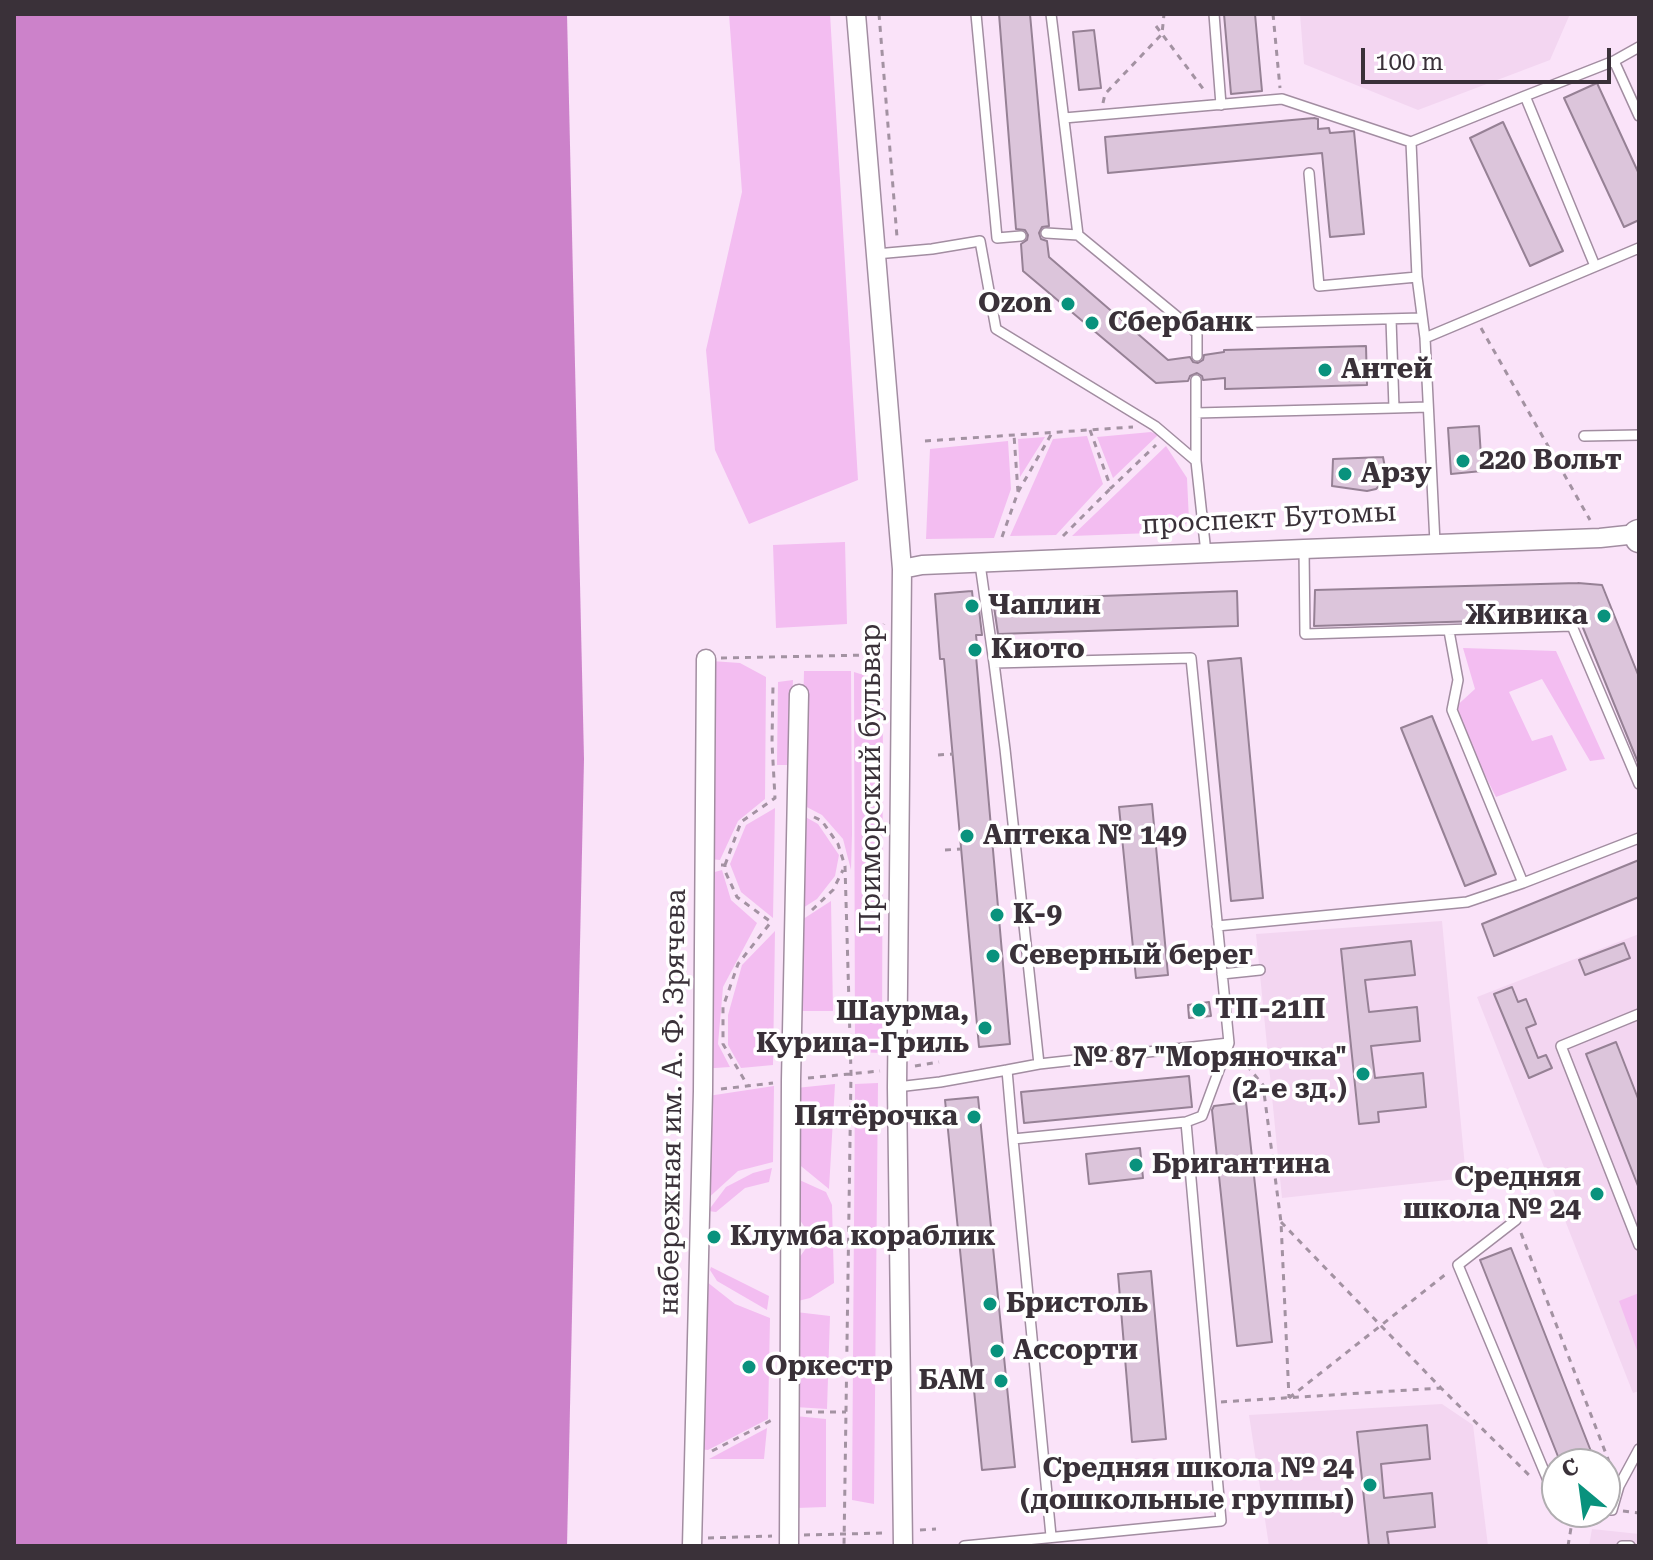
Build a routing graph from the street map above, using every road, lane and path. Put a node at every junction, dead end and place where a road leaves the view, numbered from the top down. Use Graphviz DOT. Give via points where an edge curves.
graph roads {
  1 [pos="856,14"];
  2 [pos="879,14"];
  3 [pos="976,14"];
  4 [pos="1051,14"];
  5 [pos="1164,14"];
  6 [pos="1214,14"];
  7 [pos="1273,14"];
  8 [pos="1156,26"];
  9 [pos="1162,34"];
  10 [pos="1639,47"];
  11 [pos="1614,61"];
  12 [pos="1204,90"];
  13 [pos="1525,96"];
  14 [pos="1282,99"];
  15 [pos="1221,105"];
  16 [pos="1101,115"];
  17 [pos="1639,116"];
  18 [pos="1064,118"];
  19 [pos="1411,142"];
  20 [pos="1309,173"];
  21 [pos="1046,233"];
  22 [pos="1078,235"];
  23 [pos="1021,236"];
  24 [pos="897,237"];
  25 [pos="997,238"];
  26 [pos="980,241"];
  27 [pos="1639,248"];
  28 [pos="876,254"];
  29 [pos="1595,266"];
  30 [pos="1417,277"];
  31 [pos="1475,317"];
  32 [pos="1422,318"];
  33 [pos="1391,319"];
  34 [pos="1226,323"];
  35 [pos="1425,338"];
  36 [pos="1197,356"];
  37 [pos="1196,380"];
  38 [pos="1428,407"];
  39 [pos="1394,408"];
  40 [pos="1196,413"];
  41 [pos="1155,426"];
  42 [pos="1090,430"];
  43 [pos="1052,433"];
  44 [pos="1014,435"];
  45 [pos="1639,435"];
  46 [pos="1166,436"];
  47 [pos="1584,436"];
  48 [pos="925,441"];
  49 [pos="1196,461"];
  50 [pos="1111,488"];
  51 [pos="1018,492"];
  52 [pos="1593,527"];
  53 [pos="1638,535"];
  54 [pos="1063,536"];
  55 [pos="1002,537"];
  56 [pos="1435,543"];
  57 [pos="1304,549"];
  58 [pos="1206,553"];
  59 [pos="980,564"];
  60 [pos="902,569"];
  61 [pos="902,596"];
  62 [pos="1449,631"];
  63 [pos="706,659"];
  64 [pos="994,663"];
  65 [pos="773,685"];
  66 [pos="799,694"];
  67 [pos="953,754"];
  68 [pos="938,755"];
  69 [pos="1639,784"];
  70 [pos="796,807"];
  71 [pos="1639,838"];
  72 [pos="961,849"];
  73 [pos="945,850"];
  74 [pos="704,865"];
  75 [pos="725,865"];
  76 [pos="845,866"];
  77 [pos="1523,883"];
  78 [pos="794,919"];
  79 [pos="1217,926"];
  80 [pos="1260,970"];
  81 [pos="1222,974"];
  82 [pos="1639,1014"];
  83 [pos="1229,1043"];
  84 [pos="939,1062"];
  85 [pos="1039,1064"];
  86 [pos="1007,1070"];
  87 [pos="851,1073"];
  88 [pos="898,1078"];
  89 [pos="791,1080"];
  90 [pos="748,1086"];
  91 [pos="703,1091"];
  92 [pos="1186,1122"];
  93 [pos="1013,1139"];
  94 [pos="1516,1220"];
  95 [pos="1281,1222"];
  96 [pos="1639,1245"];
  97 [pos="1458,1265"];
  98 [pos="1381,1326"];
  99 [pos="1441,1388"];
  100 [pos="1289,1398"];
  101 [pos="1211,1403"];
  102 [pos="790,1411"];
  103 [pos="846,1412"];
  104 [pos="1604,1448"];
  105 [pos="1639,1449"];
  106 [pos="694,1461"];
  107 [pos="1541,1465"];
  108 [pos="1621,1482"];
  109 [pos="1541,1486"];
  110 [pos="936,1529"];
  111 [pos="845,1534"];
  112 [pos="1051,1536"];
  113 [pos="903,1539"];
  114 [pos="789,1541"];
  115 [pos="692,1542"];
  116 [pos="844,1546"];
  117 [pos="964,1546"];
  118 [pos="1622,1546"];
  119 [pos="1630,1546"];
  1 -- 28 [label="street, Приморский бульвар"];
  2 -- 24 [label="path"];
  3 -- 25 [label="lane"];
  4 -- 18 [label="lane"];
  5 -- 9 [label="path"];
  6 -- 15 [label="lane"];
  7 -- 14 [label="path"];
  8 -- 9 [label="path"];
  9 -- 12 [label="path"];
  9 -- 16 [label="path" via="1105,94"];
  10 -- 11 [label="lane"];
  11 -- 13 [label="lane"];
  11 -- 17 [label="lane"];
  13 -- 19 [label="lane"];
  13 -- 29 [label="lane"];
  14 -- 15 [label="lane"];
  14 -- 19 [label="lane"];
  15 -- 16 [label="lane"];
  16 -- 18 [label="lane"];
  18 -- 22 [label="lane"];
  19 -- 30 [label="lane"];
  20 -- 30 [label="lane" via="1319,286"];
  21 -- 22 [label="lane"];
  22 -- 36 [label="lane" via="1197,333"];
  23 -- 25 [label="lane"];
  25 -- 26 [label="lane"];
  26 -- 28 [label="lane"];
  26 -- 41 [label="lane" via="996,329"];
  27 -- 29 [label="lane"];
  28 -- 60 [label="street, Приморский бульвар"];
  29 -- 31 [label="lane"];
  30 -- 32 [label="lane"];
  31 -- 35 [label="lane"];
  31 -- 52 [label="path"];
  32 -- 33 [label="lane"];
  32 -- 35 [label="lane"];
  33 -- 34 [label="lane"];
  33 -- 39 [label="lane"];
  35 -- 38 [label="lane"];
  37 -- 40 [label="lane"];
  38 -- 39 [label="lane"];
  38 -- 56 [label="lane"];
  39 -- 40 [label="lane"];
  40 -- 49 [label="lane"];
  41 -- 42 [label="path"];
  41 -- 46 [label="lane"];
  42 -- 43 [label="path"];
  42 -- 50 [label="path"];
  43 -- 44 [label="path"];
  43 -- 51 [label="path"];
  44 -- 48 [label="path"];
  44 -- 51 [label="path"];
  45 -- 47 [label="lane"];
  46 -- 49 [label="lane"];
  46 -- 50 [label="path"];
  49 -- 58 [label="lane"];
  50 -- 54 [label="path"];
  51 -- 55 [label="path"];
  53 -- 56 [label="street, проспект Бутомы"];
  56 -- 57 [label="street, проспект Бутомы"];
  57 -- 58 [label="street, проспект Бутомы"];
  57 -- 62 [label="lane" via="1305,634"];
  58 -- 59 [label="street, проспект Бутомы"];
  59 -- 60 [label="street, проспект Бутомы"];
  59 -- 64 [label="lane"];
  60 -- 61 [label="street, Приморский бульвар"];
  61 -- 63 [label="path" via="865,655"];
  61 -- 88 [label="street, Приморский бульвар"];
  62 -- 69 [label="lane" via="1572,626"];
  62 -- 77 [label="lane" via="1458,680 1452,710"];
  63 -- 74 [label="street, набережная им. А. Ф. Зрячева"];
  64 -- 79 [label="lane" via="1191,658"];
  64 -- 85 [label="lane"];
  65 -- 75 [label="path" via="775,798 741,822"];
  66 -- 70 [label="street"];
  67 -- 68 [label="path"];
  70 -- 76 [label="path" via="822,821"];
  70 -- 78 [label="street"];
  71 -- 77 [label="lane"];
  72 -- 73 [label="path"];
  74 -- 75 [label="path"];
  74 -- 91 [label="street, набережная им. А. Ф. Зрячева"];
  75 -- 90 [label="path" via="737,897 771,922 738,964 723,1007 723,1044"];
  76 -- 78 [label="path" via="816,908"];
  76 -- 87 [label="path"];
  77 -- 79 [label="lane" via="1467,902"];
  78 -- 89 [label="street"];
  79 -- 81 [label="lane"];
  80 -- 81 [label="lane"];
  81 -- 83 [label="lane"];
  82 -- 96 [label="lane" via="1561,1046"];
  83 -- 85 [label="lane"];
  83 -- 92 [label="lane" via="1202,1116"];
  83 -- 95 [label="path" via="1263,1085"];
  84 -- 88 [label="path"];
  85 -- 86 [label="lane"];
  86 -- 88 [label="lane" via="940,1082"];
  86 -- 93 [label="lane"];
  87 -- 88 [label="path"];
  87 -- 89 [label="path"];
  87 -- 103 [label="path"];
  88 -- 113 [label="street, Приморский бульвар"];
  89 -- 90 [label="path"];
  89 -- 102 [label="street"];
  90 -- 91 [label="path"];
  91 -- 106 [label="street, набережная им. А. Ф. Зрячева"];
  92 -- 93 [label="lane"];
  92 -- 101 [label="lane"];
  93 -- 112 [label="lane"];
  94 -- 97 [label="lane"];
  94 -- 104 [label="path"];
  95 -- 98 [label="path"];
  95 -- 100 [label="path"];
  97 -- 98 [label="path"];
  97 -- 107 [label="lane"];
  98 -- 99 [label="path"];
  98 -- 100 [label="path"];
  99 -- 100 [label="path"];
  99 -- 109 [label="path"];
  100 -- 101 [label="path"];
  101 -- 112 [label="lane" via="1221,1521"];
  102 -- 103 [label="path"];
  102 -- 106 [label="path"];
  102 -- 114 [label="street"];
  103 -- 111 [label="path"];
  105 -- 108 [label="lane"];
  106 -- 115 [label="street, набережная им. А. Ф. Зрячева"];
  110 -- 113 [label="path"];
  111 -- 113 [label="path"];
  111 -- 114 [label="path"];
  111 -- 116 [label="path"];
  112 -- 117 [label="lane"];
  114 -- 115 [label="path"];
  118 -- 119 [label="lane"];
}
